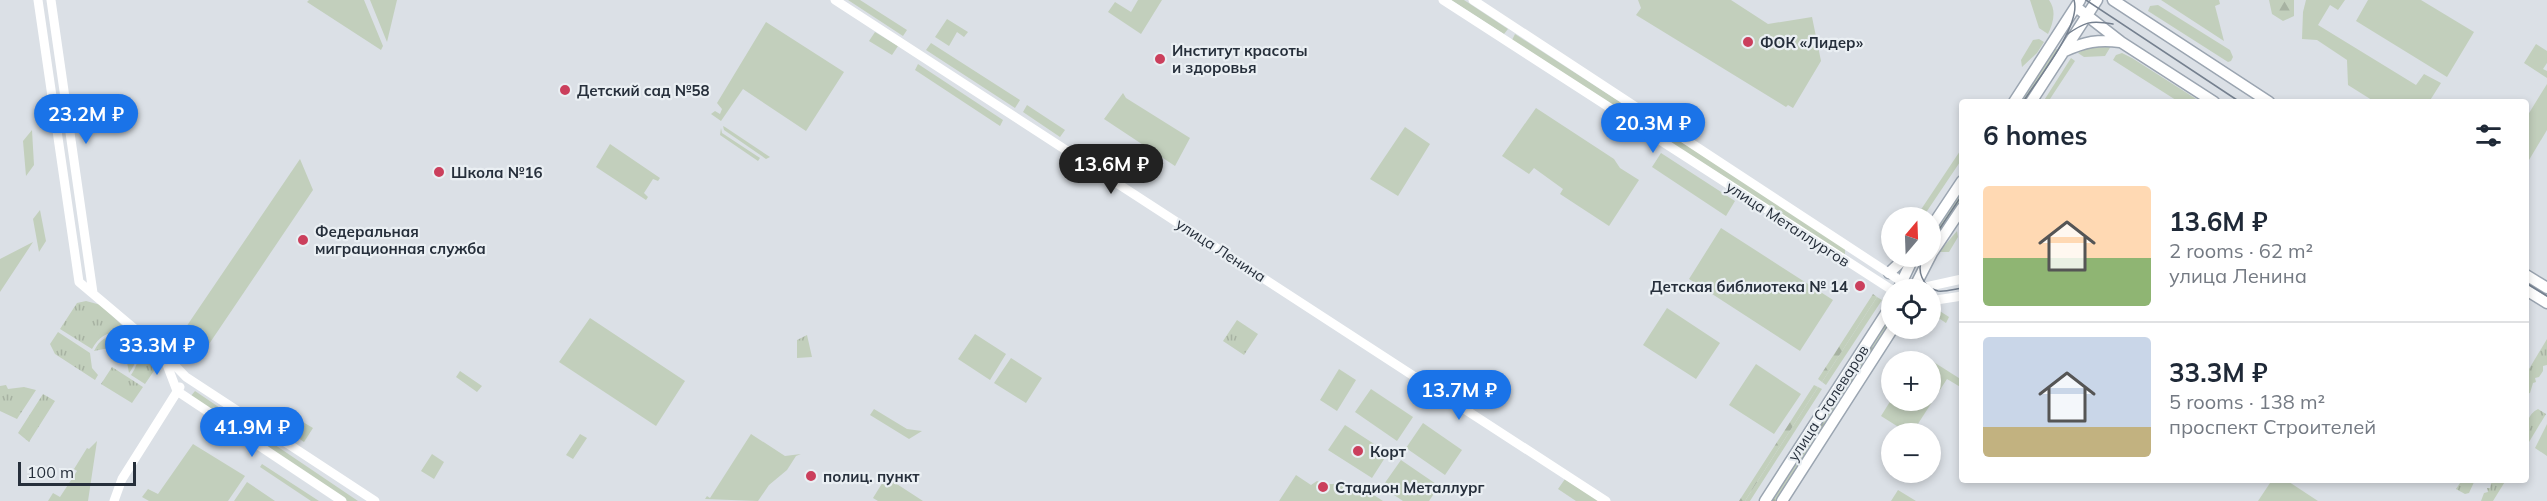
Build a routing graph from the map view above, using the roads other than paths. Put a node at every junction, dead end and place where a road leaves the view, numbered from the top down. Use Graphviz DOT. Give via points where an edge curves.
graph roads {
  1 [pos="38,0"];
  2 [pos="51,0"];
  3 [pos="835,0"];
  4 [pos="1443,0"];
  5 [pos="1473,0"];
  6 [pos="2097,0"];
  7 [pos="2113,0"];
  8 [pos="2126,0"];
  9 [pos="2074,2"];
  10 [pos="2088,15"];
  11 [pos="2138,16"];
  12 [pos="2121,42"];
  13 [pos="2065,51"];
  14 [pos="2016,99"];
  15 [pos="2033,99"];
  16 [pos="2209,99"];
  17 [pos="2265,99"];
  18 [pos="1959,186"];
  19 [pos="1941,212"];
  20 [pos="1959,212"];
  21 [pos="1895,267"];
  22 [pos="1889,273"];
  23 [pos="2529,277"];
  24 [pos="1894,279"];
  25 [pos="1918,279"];
  26 [pos="1959,280"];
  27 [pos="1881,283"];
  28 [pos="1941,283"];
  29 [pos="2547,288"];
  30 [pos="2529,292"];
  31 [pos="93,293"];
  32 [pos="1959,296"];
  33 [pos="1941,299"];
  34 [pos="2547,303"];
  35 [pos="1881,321"];
  36 [pos="1886,339"];
  37 [pos="162,351"];
  38 [pos="186,377"];
  39 [pos="177,391"];
  40 [pos="114,501"];
  41 [pos="342,501"];
  42 [pos="375,501"];
  43 [pos="1606,501"];
  44 [pos="1765,501"];
  45 [pos="1782,501"];
  1 -- 31 [label="street" via="79,282"];
  2 -- 31 [label="street"];
  3 -- 43 [label="street, улица Ленина"];
  4 -- 27 [label="street, улица Металлургов"];
  5 -- 22 [label="street, улица Металлургов"];
  6 -- 10 [label="main road"];
  7 -- 11 [label="main road"];
  8 -- 11 [label="main road"];
  9 -- 10 [label="main road"];
  9 -- 14 [label="main road"];
  10 -- 12 [label="main road"];
  10 -- 13 [label="main road"];
  11 -- 17 [label="main road"];
  12 -- 13 [label="main road" via="2081,43"];
  12 -- 16 [label="main road"];
  13 -- 15 [label="main road"];
  18 -- 19 [label="main road"];
  20 -- 25 [label="main road"];
  21 -- 22 [label="main road"];
  22 -- 24 [label="street, улица Металлургов"];
  23 -- 29 [label="main road"];
  26 -- 28 [label="street"];
  30 -- 34 [label="main road"];
  31 -- 37 [label="street"];
  32 -- 33 [label="street"];
  35 -- 44 [label="main road, улица Сталеваров"];
  36 -- 45 [label="main road, улица Сталеваров"];
  37 -- 38 [label="street"];
  37 -- 39 [label="street"];
  38 -- 39 [label="street"];
  38 -- 42 [label="street"];
  39 -- 40 [label="street" via="122,479"];
  39 -- 41 [label="street"];
}
